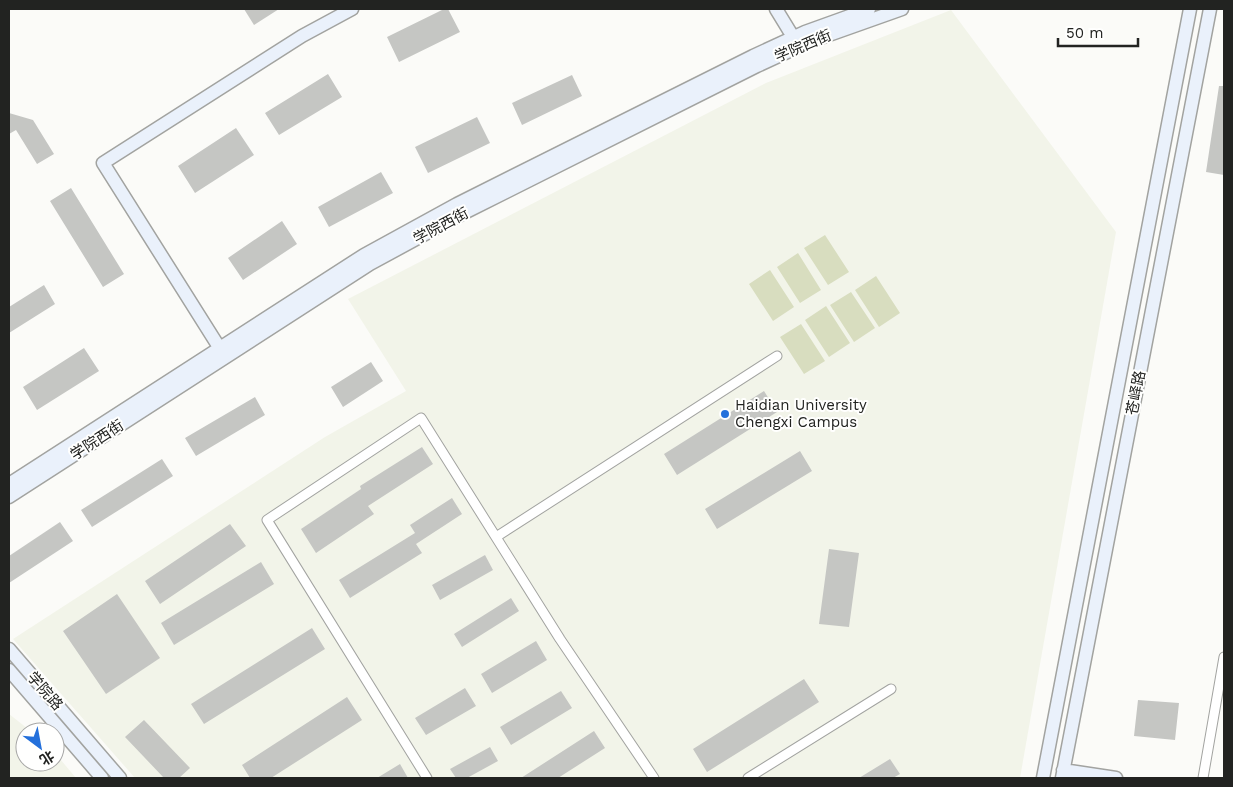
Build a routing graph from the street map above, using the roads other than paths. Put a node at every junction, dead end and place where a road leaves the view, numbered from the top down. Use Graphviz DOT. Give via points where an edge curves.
graph roads {
  1 [pos="352,9"];
  2 [pos="776,9"];
  3 [pos="869,9"];
  4 [pos="902,9"];
  5 [pos="1190,9"];
  6 [pos="1210,9"];
  7 [pos="796,42"];
  8 [pos="223,352"];
  9 [pos="777,356"];
  10 [pos="9,484"];
  11 [pos="9,497"];
  12 [pos="496,537"];
  13 [pos="9,649"];
  14 [pos="1224,657"];
  15 [pos="10,675"];
  16 [pos="891,689"];
  17 [pos="1063,774"];
  18 [pos="102,778"];
  19 [pos="120,778"];
  20 [pos="428,778"];
  21 [pos="654,778"];
  22 [pos="748,778"];
  23 [pos="1043,778"];
  24 [pos="1116,778"];
  25 [pos="1203,778"];
  1 -- 8 [label="main road" via="302,36 103,163"];
  2 -- 7 [label="main road"];
  3 -- 7 [label="main road, 学院西街"];
  4 -- 7 [label="main road, 学院西街"];
  5 -- 23 [label="main road, 苍峄路"];
  6 -- 17 [label="main road, 苍峄路"];
  7 -- 8 [label="main road, 学院西街" via="735,65 440,213 364,255"];
  8 -- 10 [label="main road, 学院西街"];
  8 -- 11 [label="main road, 学院西街"];
  9 -- 12 [label="street"];
  12 -- 20 [label="street" via="421,418 267,520"];
  12 -- 21 [label="street"];
  13 -- 19 [label="main road, 学院路"];
  14 -- 25 [label="street"];
  15 -- 18 [label="main road, 学院路"];
  16 -- 22 [label="street"];
  17 -- 24 [label="main road"];
}
